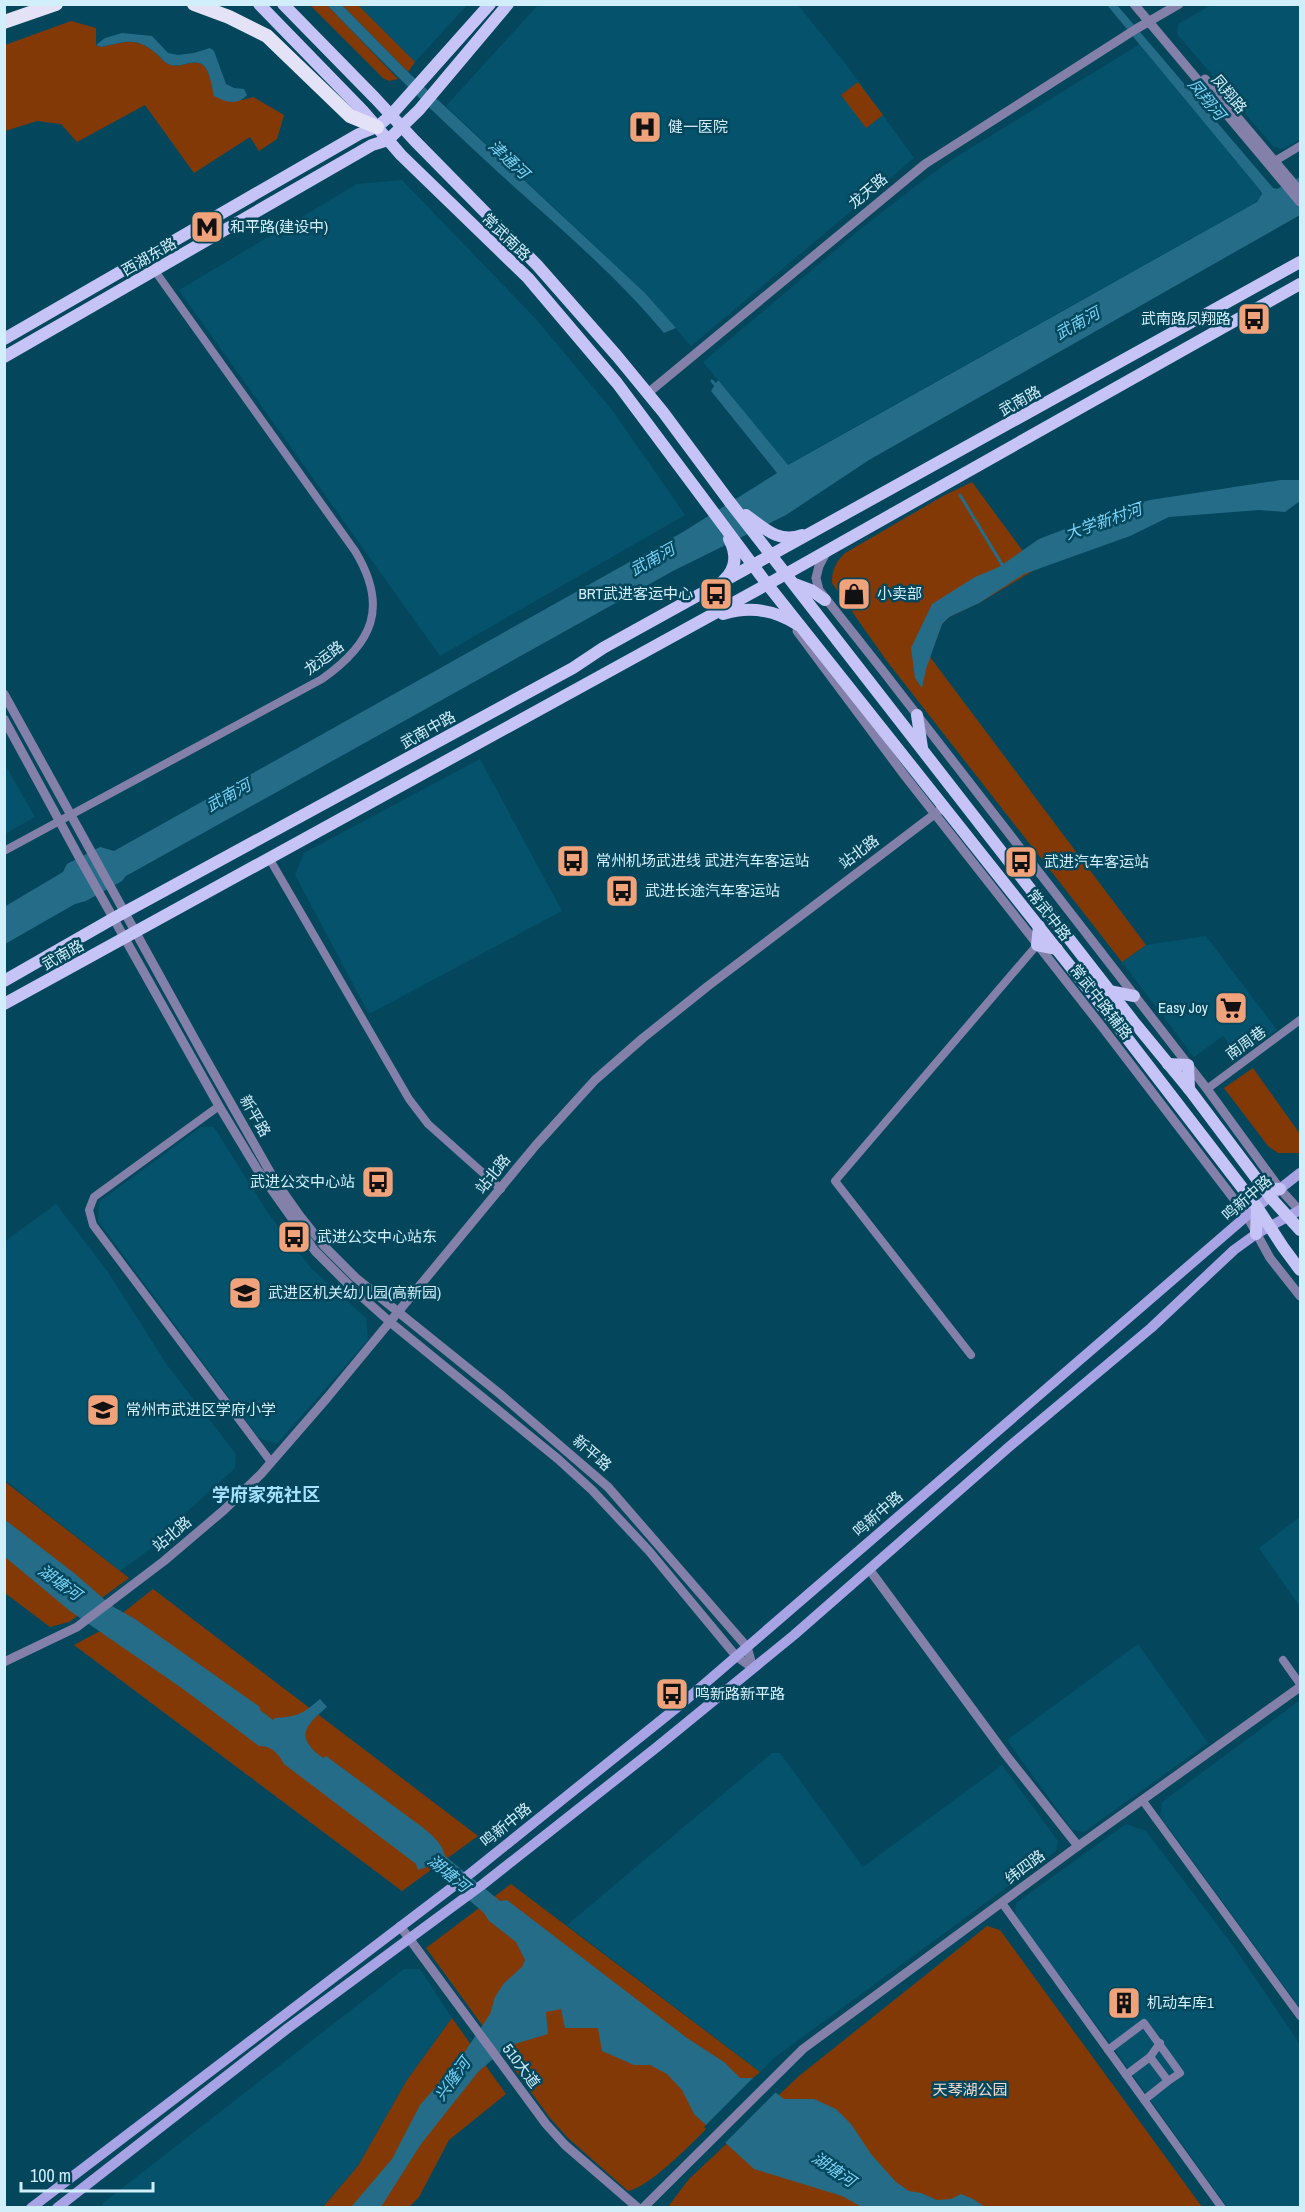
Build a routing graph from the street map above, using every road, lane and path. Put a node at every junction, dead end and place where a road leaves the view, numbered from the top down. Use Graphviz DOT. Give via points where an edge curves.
graph roads {
  1 [pos="56,4"];
  2 [pos="194,4"];
  3 [pos="259,4"];
  4 [pos="283,4"];
  5 [pos="490,4"];
  6 [pos="508,4"];
  7 [pos="1134,4"];
  8 [pos="1142,4"];
  9 [pos="1179,4"];
  10 [pos="1151,20"];
  11 [pos="4,22"];
  12 [pos="391,115"];
  13 [pos="377,127"];
  14 [pos="402,128"];
  15 [pos="388,140"];
  16 [pos="1300,146"];
  17 [pos="1275,161"];
  18 [pos="1282,174"];
  19 [pos="1300,191"];
  20 [pos="1300,202"];
  21 [pos="1300,262"];
  22 [pos="155,271"];
  23 [pos="1300,284"];
  24 [pos="4,339"];
  25 [pos="4,357"];
  26 [pos="648,393"];
  27 [pos="826,525"];
  28 [pos="761,533"];
  29 [pos="736,546"];
  30 [pos="828,550"];
  31 [pos="772,556"];
  32 [pos="754,566"];
  33 [pos="786,574"];
  34 [pos="767,584"];
  35 [pos="794,584"];
  36 [pos="718,585"];
  37 [pos="825,600"];
  38 [pos="701,620"];
  39 [pos="790,620"];
  40 [pos="804,628"];
  41 [pos="4,694"];
  42 [pos="917,715"];
  43 [pos="4,719"];
  44 [pos="923,749"];
  45 [pos="940,810"];
  46 [pos="70,814"];
  47 [pos="59,820"];
  48 [pos="4,851"];
  49 [pos="269,858"];
  50 [pos="120,916"];
  51 [pos="1039,926"];
  52 [pos="131,935"];
  53 [pos="1037,945"];
  54 [pos="1057,949"];
  55 [pos="4,981"];
  56 [pos="1109,991"];
  57 [pos="1134,996"];
  58 [pos="4,1005"];
  59 [pos="1300,1020"];
  60 [pos="1168,1064"];
  61 [pos="1188,1065"];
  62 [pos="1189,1089"];
  63 [pos="1207,1089"];
  64 [pos="219,1106"];
  65 [pos="1300,1173"];
  66 [pos="501,1189"];
  67 [pos="1271,1191"];
  68 [pos="1257,1207"];
  69 [pos="1297,1212"];
  70 [pos="1247,1216"];
  71 [pos="1269,1226"];
  72 [pos="1300,1230"];
  73 [pos="1256,1234"];
  74 [pos="1300,1270"];
  75 [pos="1300,1296"];
  76 [pos="399,1311"];
  77 [pos="390,1322"];
  78 [pos="971,1355"];
  79 [pos="271,1462"];
  80 [pos="869,1569"];
  81 [pos="747,1647"];
  82 [pos="736,1656"];
  83 [pos="1283,1660"];
  84 [pos="4,1662"];
  85 [pos="753,1668"];
  86 [pos="1300,1686"];
  87 [pos="1143,1801"];
  88 [pos="1078,1846"];
  89 [pos="1002,1903"];
  90 [pos="400,1926"];
  91 [pos="409,1938"];
  92 [pos="1300,2016"];
  93 [pos="1160,2043"];
  94 [pos="1108,2050"];
  95 [pos="1150,2057"];
  96 [pos="1126,2075"];
  97 [pos="1168,2081"];
  98 [pos="1144,2100"];
  99 [pos="31,2208"];
  100 [pos="57,2208"];
  101 [pos="638,2208"];
  102 [pos="643,2208"];
  103 [pos="1222,2208"];
  1 -- 11 [label="highway"];
  2 -- 13 [label="highway" via="267,36 350,116"];
  3 -- 13 [label="main road, 常武南路"];
  4 -- 12 [label="main road"];
  5 -- 12 [label="main road, 西湖东路"];
  6 -- 14 [label="main road, 西湖东路"];
  7 -- 10 [label="street, 凤翔路"];
  8 -- 10 [label="street, 凤翔路"];
  9 -- 10 [label="street"];
  10 -- 17 [label="street, 凤翔路"];
  10 -- 18 [label="street, 凤翔路"];
  10 -- 26 [label="street, 龙天路" via="924,164"];
  12 -- 13 [label="main road, 西湖东路"];
  12 -- 14 [label="main road, 常武南路"];
  13 -- 15 [label="main road, 常武南路"];
  13 -- 24 [label="main road, 西湖东路"];
  14 -- 15 [label="main road, 西湖东路"];
  14 -- 26 [label="main road, 常武南路" via="537,265"];
  15 -- 22 [label="main road, 西湖东路" via="372,145"];
  15 -- 29 [label="main road, 常武南路" via="528,278 616,384"];
  16 -- 17 [label="street"];
  17 -- 18 [label="street, 凤翔路"];
  18 -- 19 [label="street, 凤翔路"];
  18 -- 20 [label="street, 凤翔路"];
  21 -- 27 [label="main road, 武南路"];
  22 -- 25 [label="main road, 西湖东路"];
  22 -- 46 [label="street, 龙运路" via="355,551 366,569 374,604 359,648 322,680"];
  23 -- 30 [label="main road"];
  26 -- 28 [label="main road, 常武南路" via="729,501"];
  27 -- 28 [label="main road" via="792,539"];
  27 -- 31 [label="main road, 武南路"];
  28 -- 31 [label="main road"];
  29 -- 32 [label="main road"];
  29 -- 36 [label="main road" via="736,562"];
  30 -- 33 [label="main road"];
  30 -- 37 [label="street, 常武中路辅路" via="816,578"];
  31 -- 32 [label="main road, 武南路"];
  31 -- 33 [label="main road, 常武中路"];
  32 -- 34 [label="main road, 常武中路"];
  32 -- 36 [label="main road, 武南中路"];
  33 -- 34 [label="main road"];
  33 -- 35 [label="main road, 常武中路"];
  34 -- 38 [label="main road"];
  34 -- 39 [label="street, 常武中路辅路"];
  34 -- 40 [label="main road, 常武中路"];
  35 -- 37 [label="main road"];
  35 -- 44 [label="main road, 常武中路"];
  36 -- 50 [label="main road, 武南中路"];
  37 -- 42 [label="street, 常武中路辅路"];
  38 -- 39 [label="main road" via="754,609"];
  38 -- 49 [label="main road"];
  39 -- 40 [label="main road"];
  39 -- 45 [label="street, 常武中路辅路"];
  40 -- 45 [label="main road, 常武中路"];
  41 -- 46 [label="street, 新平路"];
  42 -- 44 [label="main road"];
  42 -- 57 [label="street, 常武中路辅路"];
  43 -- 47 [label="street, 新平路"];
  44 -- 56 [label="main road, 常武中路"];
  45 -- 51 [label="main road, 常武中路"];
  45 -- 53 [label="street, 常武中路辅路"];
  45 -- 66 [label="street, 站北路" via="643,1038 595,1080"];
  46 -- 47 [label="street, 龙运路"];
  46 -- 50 [label="street, 新平路" via="112,891"];
  47 -- 48 [label="street, 龙运路"];
  47 -- 50 [label="street, 新平路" via="101,897"];
  49 -- 52 [label="main road"];
  49 -- 66 [label="street" via="409,1099 428,1124"];
  50 -- 52 [label="street, 新平路"];
  50 -- 55 [label="main road, 武南路"];
  51 -- 53 [label="main road"];
  51 -- 54 [label="main road, 常武中路"];
  52 -- 58 [label="main road, 武南路"];
  52 -- 64 [label="street, 新平路"];
  52 -- 76 [label="street, 新平路" via="274,1179 324,1246 356,1278"];
  53 -- 54 [label="main road"];
  53 -- 70 [label="street, 常武中路辅路"];
  53 -- 78 [label="street" via="835,1182"];
  54 -- 68 [label="main road, 常武中路"];
  56 -- 57 [label="main road"];
  56 -- 60 [label="main road, 常武中路"];
  57 -- 61 [label="street, 常武中路辅路"];
  59 -- 63 [label="street, 南周巷"];
  60 -- 61 [label="main road"];
  60 -- 62 [label="main road, 常武中路"];
  61 -- 62 [label="main road"];
  61 -- 63 [label="street, 常武中路辅路"];
  62 -- 67 [label="main road, 常武中路"];
  63 -- 67 [label="street, 常武中路辅路"];
  64 -- 77 [label="street, 新平路" via="257,1169 315,1251"];
  64 -- 79 [label="street" via="94,1197 89,1210 93,1225"];
  65 -- 67 [label="main road, 鸣新中路"];
  66 -- 76 [label="street, 站北路"];
  67 -- 68 [label="main road, 鸣新中路"];
  67 -- 69 [label="main road, 常武中路"];
  68 -- 70 [label="main road, 鸣新中路"];
  68 -- 71 [label="main road, 常武中路"];
  68 -- 73 [label="main road"];
  69 -- 71 [label="main road, 鸣新中路"];
  69 -- 72 [label="main road, 常武中路"];
  70 -- 73 [label="street, 常武中路辅路"];
  70 -- 81 [label="main road, 鸣新中路"];
  71 -- 73 [label="main road, 鸣新中路"];
  71 -- 74 [label="main road, 常武中路"];
  73 -- 75 [label="street, 常武中路辅路"];
  73 -- 80 [label="main road, 鸣新中路"];
  76 -- 77 [label="street, 站北路"];
  76 -- 81 [label="street, 新平路" via="608,1487"];
  77 -- 79 [label="street, 站北路"];
  77 -- 82 [label="street, 新平路" via="592,1490 649,1551"];
  79 -- 84 [label="street, 站北路" via="224,1510 116,1598 77,1627"];
  80 -- 85 [label="main road, 鸣新中路"];
  80 -- 88 [label="street"];
  81 -- 82 [label="main road, 鸣新中路"];
  81 -- 85 [label="street, 新平路"];
  82 -- 85 [label="street, 新平路"];
  82 -- 90 [label="main road, 鸣新中路" via="471,1873"];
  83 -- 86 [label="street"];
  85 -- 91 [label="main road, 鸣新中路" via="657,1748"];
  86 -- 87 [label="street, 纬四路"];
  87 -- 88 [label="street, 纬四路"];
  87 -- 92 [label="street"];
  88 -- 89 [label="street, 纬四路"];
  89 -- 94 [label="street"];
  89 -- 102 [label="street, 纬四路" via="803,2049"];
  90 -- 91 [label="street, 510大道"];
  90 -- 99 [label="main road, 鸣新中路"];
  91 -- 100 [label="main road, 鸣新中路"];
  91 -- 101 [label="street, 510大道" via="546,2124"];
  93 -- 94 [label="street" via="1144,2023"];
  93 -- 95 [label="street"];
  93 -- 97 [label="street" via="1182,2075"];
  94 -- 96 [label="street"];
  95 -- 96 [label="street"];
  95 -- 97 [label="street"];
  96 -- 98 [label="street"];
  97 -- 98 [label="street"];
  98 -- 103 [label="street"];
}
